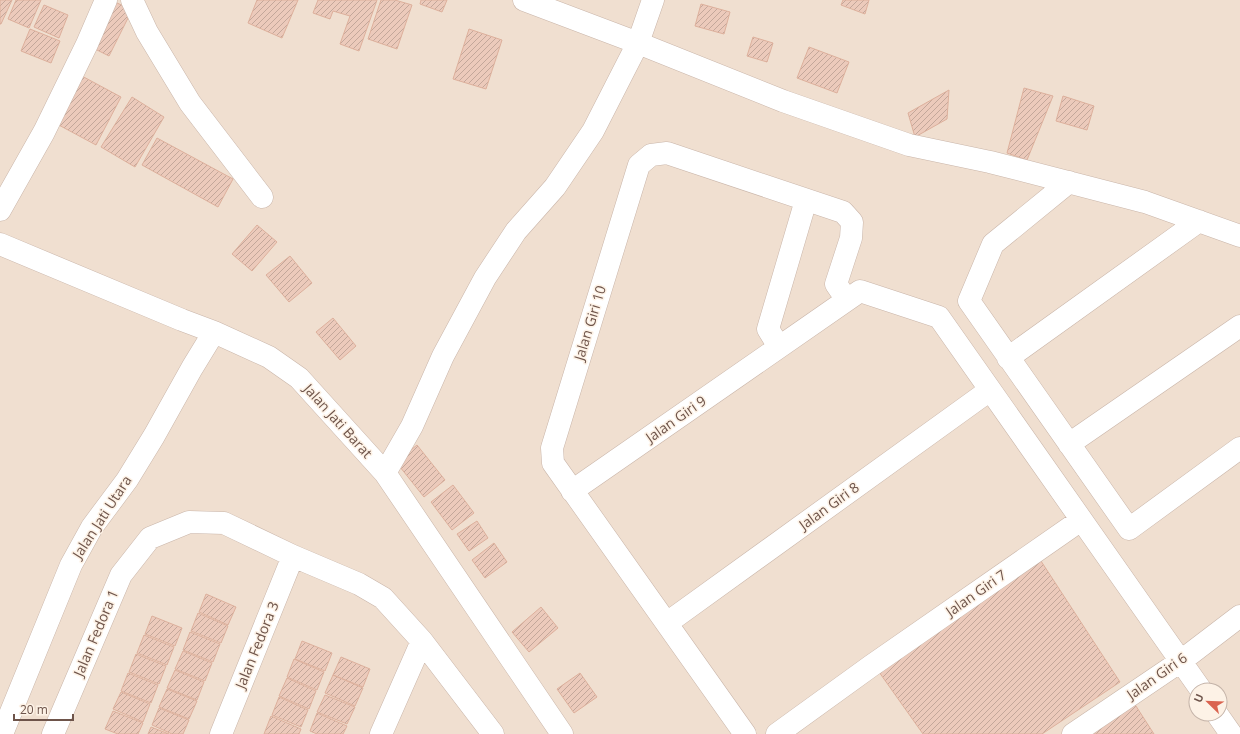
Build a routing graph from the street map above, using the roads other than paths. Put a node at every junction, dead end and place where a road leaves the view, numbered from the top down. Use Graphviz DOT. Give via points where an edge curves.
graph roads {
  1 [pos="132,0"];
  2 [pos="524,0"];
  3 [pos="653,0"];
  4 [pos="104,1"];
  5 [pos="638,43"];
  6 [pos="1069,182"];
  7 [pos="262,197"];
  8 [pos="806,200"];
  9 [pos="0,210"];
  10 [pos="1199,221"];
  11 [pos="1240,236"];
  12 [pos="0,244"];
  13 [pos="854,295"];
  14 [pos="1240,326"];
  15 [pos="214,332"];
  16 [pos="779,347"];
  17 [pos="1008,358"];
  18 [pos="990,390"];
  19 [pos="1069,444"];
  20 [pos="1240,448"];
  21 [pos="385,473"];
  22 [pos="572,491"];
  23 [pos="1081,520"];
  24 [pos="293,556"];
  25 [pos="1240,616"];
  26 [pos="667,623"];
  27 [pos="422,641"];
  28 [pos="1182,660"];
  29 [pos="1196,682"];
  30 [pos="1223,722"];
  31 [pos="2,734"];
  32 [pos="52,734"];
  33 [pos="221,734"];
  34 [pos="381,734"];
  35 [pos="493,734"];
  36 [pos="562,734"];
  37 [pos="745,734"];
  38 [pos="778,734"];
  39 [pos="1073,734"];
  40 [pos="1231,734"];
  1 -- 7 [label="street" via="147,32 190,102"];
  2 -- 5 [label="street"];
  3 -- 5 [label="street"];
  4 -- 9 [label="street" via="74,72"];
  5 -- 6 [label="street" via="783,100 909,145"];
  5 -- 21 [label="street" via="593,131 555,187 516,231 485,278 443,356 412,426"];
  6 -- 10 [label="street" via="1145,202"];
  6 -- 17 [label="street" via="993,244 968,301"];
  8 -- 13 [label="street" via="843,212 852,222 851,238 836,284"];
  8 -- 16 [label="street" via="768,329"];
  8 -- 22 [label="street, Jalan Giri 10" via="667,154 650,155 639,165 552,448 553,463"];
  10 -- 11 [label="street"];
  10 -- 17 [label="street"];
  12 -- 15 [label="street, Jalan Jati Barat"];
  13 -- 16 [label="street, Jalan Giri 9"];
  13 -- 18 [label="street" via="939,317"];
  14 -- 19 [label="street"];
  15 -- 21 [label="street, Jalan Jati Barat" via="269,356 299,378"];
  15 -- 31 [label="street, Jalan Jati Utara" via="154,436 92,527 71,565"];
  16 -- 22 [label="street, Jalan Giri 9"];
  17 -- 19 [label="street"];
  18 -- 23 [label="street"];
  18 -- 26 [label="street, Jalan Giri 8"];
  19 -- 20 [label="street" via="1128,529"];
  21 -- 36 [label="street, Jalan Jati Barat"];
  22 -- 26 [label="street, Jalan Giri 10"];
  23 -- 28 [label="street"];
  23 -- 38 [label="street, Jalan Giri 7"];
  24 -- 27 [label="street" via="359,584 383,598"];
  24 -- 32 [label="street, Jalan Fedora 1" via="224,524 189,522 150,538 121,575"];
  24 -- 33 [label="street, Jalan Fedora 3"];
  25 -- 28 [label="street, Jalan Giri 6"];
  26 -- 37 [label="street, Jalan Giri 10"];
  27 -- 34 [label="street"];
  27 -- 35 [label="street"];
  28 -- 29 [label="street"];
  28 -- 39 [label="street, Jalan Giri 6"];
  30 -- 40 [label="street"];
}
